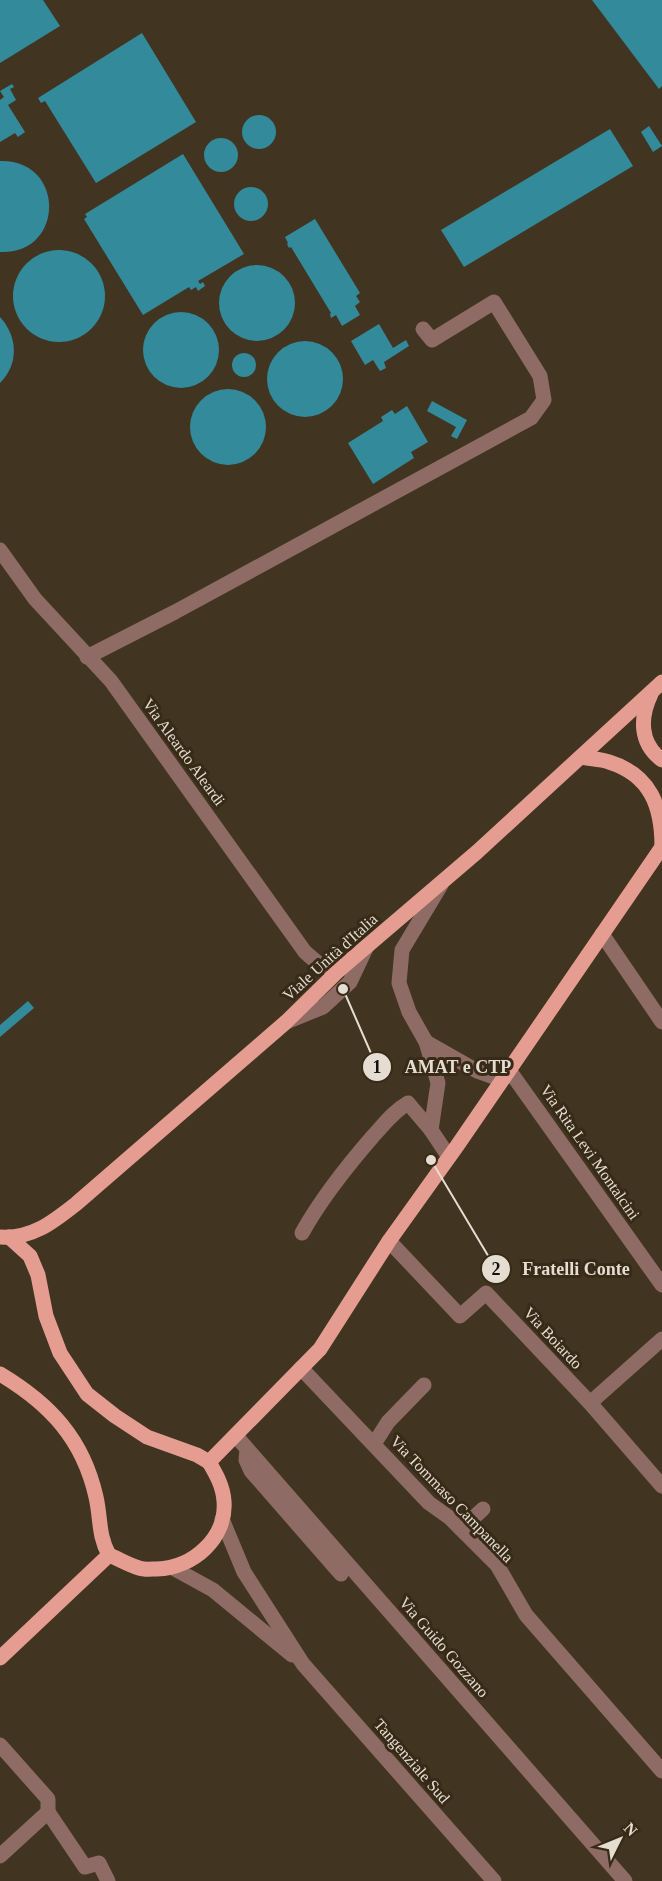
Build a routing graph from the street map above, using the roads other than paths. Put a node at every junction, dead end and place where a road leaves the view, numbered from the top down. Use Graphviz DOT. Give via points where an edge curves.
graph roads {
  1 [pos="423,329"];
  2 [pos="0,550"];
  3 [pos="87,657"];
  4 [pos="657,686"];
  5 [pos="581,757"];
  6 [pos="662,760"];
  7 [pos="662,847"];
  8 [pos="444,880"];
  9 [pos="602,934"];
  10 [pos="367,946"];
  11 [pos="339,970"];
  12 [pos="286,1022"];
  13 [pos="662,1022"];
  14 [pos="426,1042"];
  15 [pos="506,1075"];
  16 [pos="431,1130"];
  17 [pos="449,1157"];
  18 [pos="302,1233"];
  19 [pos="4,1237"];
  20 [pos="389,1241"];
  21 [pos="662,1285"];
  22 [pos="662,1339"];
  23 [pos="301,1368"];
  24 [pos="0,1374"];
  25 [pos="424,1385"];
  26 [pos="590,1403"];
  27 [pos="236,1436"];
  28 [pos="374,1444"];
  29 [pos="247,1449"];
  30 [pos="208,1462"];
  31 [pos="662,1486"];
  32 [pos="483,1509"];
  33 [pos="222,1519"];
  34 [pos="461,1529"];
  35 [pos="109,1555"];
  36 [pos="172,1568"];
  37 [pos="341,1574"];
  38 [pos="0,1658"];
  39 [pos="303,1664"];
  40 [pos="0,1746"];
  41 [pos="662,1772"];
  42 [pos="48,1812"];
  43 [pos="0,1856"];
  44 [pos="108,1881"];
  45 [pos="494,1881"];
  46 [pos="625,1881"];
  1 -- 3 [label="street" via="432,340 494,302 540,376 544,400 531,418"];
  2 -- 3 [label="street, Via Aleardo Aleardi" via="35,599"];
  3 -- 11 [label="street, Via Aleardo Aleardi" via="111,681 305,952 320,965"];
  4 -- 5 [label="main road, Viale Unità d'Italia"];
  4 -- 6 [label="main road" via="645,706 642,724 647,746"];
  5 -- 7 [label="main road" via="608,762 637,775 660,813"];
  5 -- 8 [label="main road, Viale Unità d'Italia"];
  7 -- 9 [label="main road"];
  8 -- 10 [label="main road, Viale Unità d'Italia"];
  8 -- 14 [label="street" via="402,950 399,983"];
  9 -- 13 [label="street"];
  9 -- 15 [label="main road"];
  10 -- 11 [label="main road, Viale Unità d'Italia"];
  10 -- 12 [label="street" via="350,982 323,1006"];
  11 -- 12 [label="main road, Viale Unità d'Italia"];
  12 -- 19 [label="main road, Viale Unità d'Italia" via="45,1228"];
  14 -- 15 [label="street" via="477,1071"];
  14 -- 16 [label="street" via="438,1083"];
  15 -- 17 [label="main road"];
  15 -- 21 [label="street, Via Rita Levi Montalcini"];
  16 -- 17 [label="street"];
  16 -- 18 [label="street" via="408,1103 398,1109 319,1202"];
  17 -- 20 [label="main road"];
  19 -- 30 [label="main road, Viale Unità d'Italia" via="30,1256 60,1353 87,1394 147,1437"];
  20 -- 23 [label="main road" via="320,1348"];
  20 -- 26 [label="street, Via Boiardo" via="460,1316 486,1293"];
  22 -- 26 [label="street"];
  23 -- 27 [label="main road"];
  23 -- 28 [label="street, Via Tommaso Campanella"];
  24 -- 35 [label="main road" via="39,1401 69,1433 82,1454 92,1480 101,1540"];
  25 -- 28 [label="street" via="388,1422"];
  26 -- 31 [label="street"];
  27 -- 29 [label="street, Via Guido Gozzano"];
  27 -- 30 [label="main road"];
  28 -- 34 [label="street, Via Tommaso Campanella" via="429,1503"];
  29 -- 37 [label="street" via="251,1472"];
  29 -- 46 [label="street, Via Guido Gozzano"];
  30 -- 33 [label="main road" via="224,1501"];
  32 -- 34 [label="street"];
  33 -- 36 [label="main road" via="210,1544 193,1559"];
  33 -- 39 [label="street, Tangenziale Sud" via="244,1572"];
  34 -- 41 [label="street, Via Tommaso Campanella" via="496,1565 526,1615"];
  35 -- 36 [label="main road" via="140,1569"];
  35 -- 38 [label="main road"];
  36 -- 39 [label="street, Tangenziale Sud" via="213,1590"];
  39 -- 45 [label="street, Tangenziale Sud"];
  40 -- 42 [label="street" via="48,1799"];
  42 -- 43 [label="street"];
  42 -- 44 [label="street" via="85,1867 99,1863"];
}
